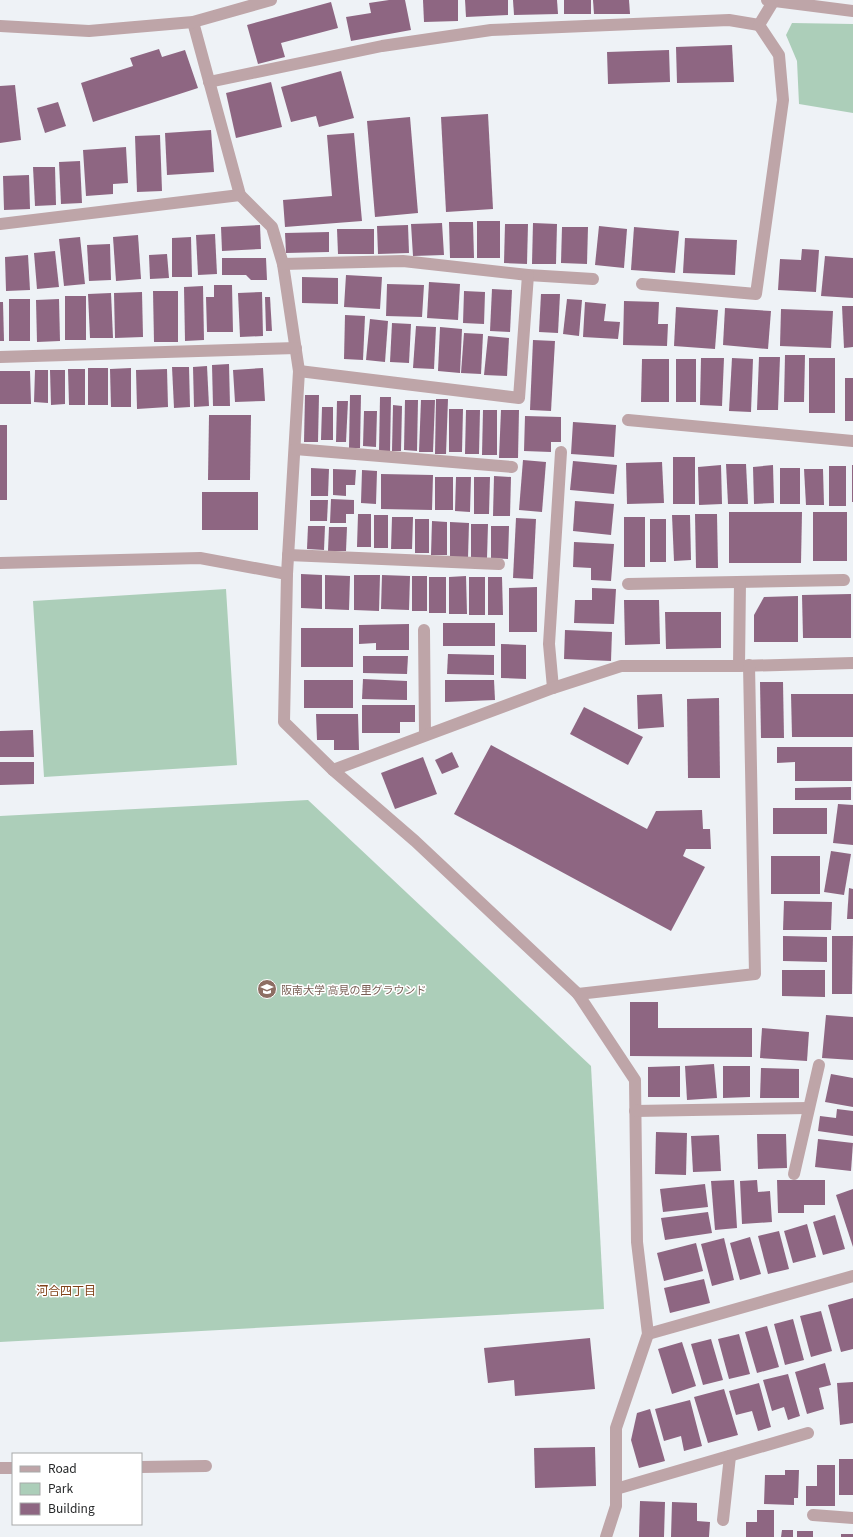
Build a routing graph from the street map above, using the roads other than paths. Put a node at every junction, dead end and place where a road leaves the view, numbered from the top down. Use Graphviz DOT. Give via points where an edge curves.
graph roads {
  1 [pos="271,0"];
  2 [pos="770,1"];
  3 [pos="853,11"];
  4 [pos="193,22"];
  5 [pos="759,25"];
  6 [pos="0,26"];
  7 [pos="209,82"];
  8 [pos="240,195"];
  9 [pos="0,224"];
  10 [pos="283,264"];
  11 [pos="528,275"];
  12 [pos="593,279"];
  13 [pos="642,284"];
  14 [pos="296,348"];
  15 [pos="0,357"];
  16 [pos="299,371"];
  17 [pos="628,420"];
  18 [pos="853,441"];
  19 [pos="295,449"];
  20 [pos="561,452"];
  21 [pos="512,467"];
  22 [pos="288,555"];
  23 [pos="0,563"];
  24 [pos="498,564"];
  25 [pos="287,574"];
  26 [pos="844,580"];
  27 [pos="740,582"];
  28 [pos="628,584"];
  29 [pos="424,630"];
  30 [pos="853,662"];
  31 [pos="744,665"];
  32 [pos="553,688"];
  33 [pos="425,735"];
  34 [pos="333,770"];
  35 [pos="578,994"];
  36 [pos="819,1065"];
  37 [pos="808,1108"];
  38 [pos="635,1111"];
  39 [pos="794,1174"];
  40 [pos="853,1276"];
  41 [pos="648,1334"];
  42 [pos="808,1433"];
  43 [pos="730,1456"];
  44 [pos="206,1466"];
  45 [pos="142,1467"];
  46 [pos="0,1468"];
  47 [pos="12,1468"];
  48 [pos="616,1489"];
  49 [pos="813,1515"];
  50 [pos="853,1518"];
  51 [pos="723,1520"];
  52 [pos="606,1537"];
  1 -- 4 [label="street"];
  2 -- 3 [label="street"];
  2 -- 5 [label="street"];
  4 -- 6 [label="street" via="89,32"];
  4 -- 7 [label="street"];
  5 -- 7 [label="street" via="728,20 491,30 382,46"];
  5 -- 13 [label="street" via="779,55 783,100 756,294"];
  7 -- 8 [label="street"];
  8 -- 9 [label="street"];
  8 -- 10 [label="street" via="272,227"];
  10 -- 11 [label="street" via="403,261"];
  10 -- 14 [label="street"];
  11 -- 12 [label="street"];
  11 -- 16 [label="street" via="519,398"];
  14 -- 15 [label="street"];
  14 -- 16 [label="street"];
  16 -- 19 [label="street"];
  17 -- 18 [label="street"];
  19 -- 21 [label="street"];
  19 -- 22 [label="street"];
  20 -- 32 [label="street" via="549,644"];
  22 -- 24 [label="street"];
  22 -- 25 [label="street"];
  23 -- 25 [label="street" via="200,558"];
  25 -- 34 [label="street" via="284,722"];
  26 -- 27 [label="street"];
  27 -- 28 [label="street"];
  27 -- 31 [label="street"];
  29 -- 33 [label="street"];
  30 -- 31 [label="street"];
  31 -- 32 [label="street" via="621,666"];
  31 -- 35 [label="street" via="755,974"];
  32 -- 33 [label="street"];
  33 -- 34 [label="street"];
  34 -- 35 [label="street" via="421,847"];
  35 -- 38 [label="street" via="635,1080"];
  36 -- 37 [label="street"];
  37 -- 38 [label="street"];
  37 -- 39 [label="street"];
  38 -- 41 [label="street" via="637,1242"];
  40 -- 41 [label="street"];
  41 -- 48 [label="street" via="616,1428"];
  42 -- 43 [label="street"];
  43 -- 48 [label="street"];
  43 -- 51 [label="street"];
  44 -- 45 [label="street"];
  46 -- 47 [label="street"];
  48 -- 52 [label="street" via="616,1506"];
  49 -- 50 [label="street"];
}
